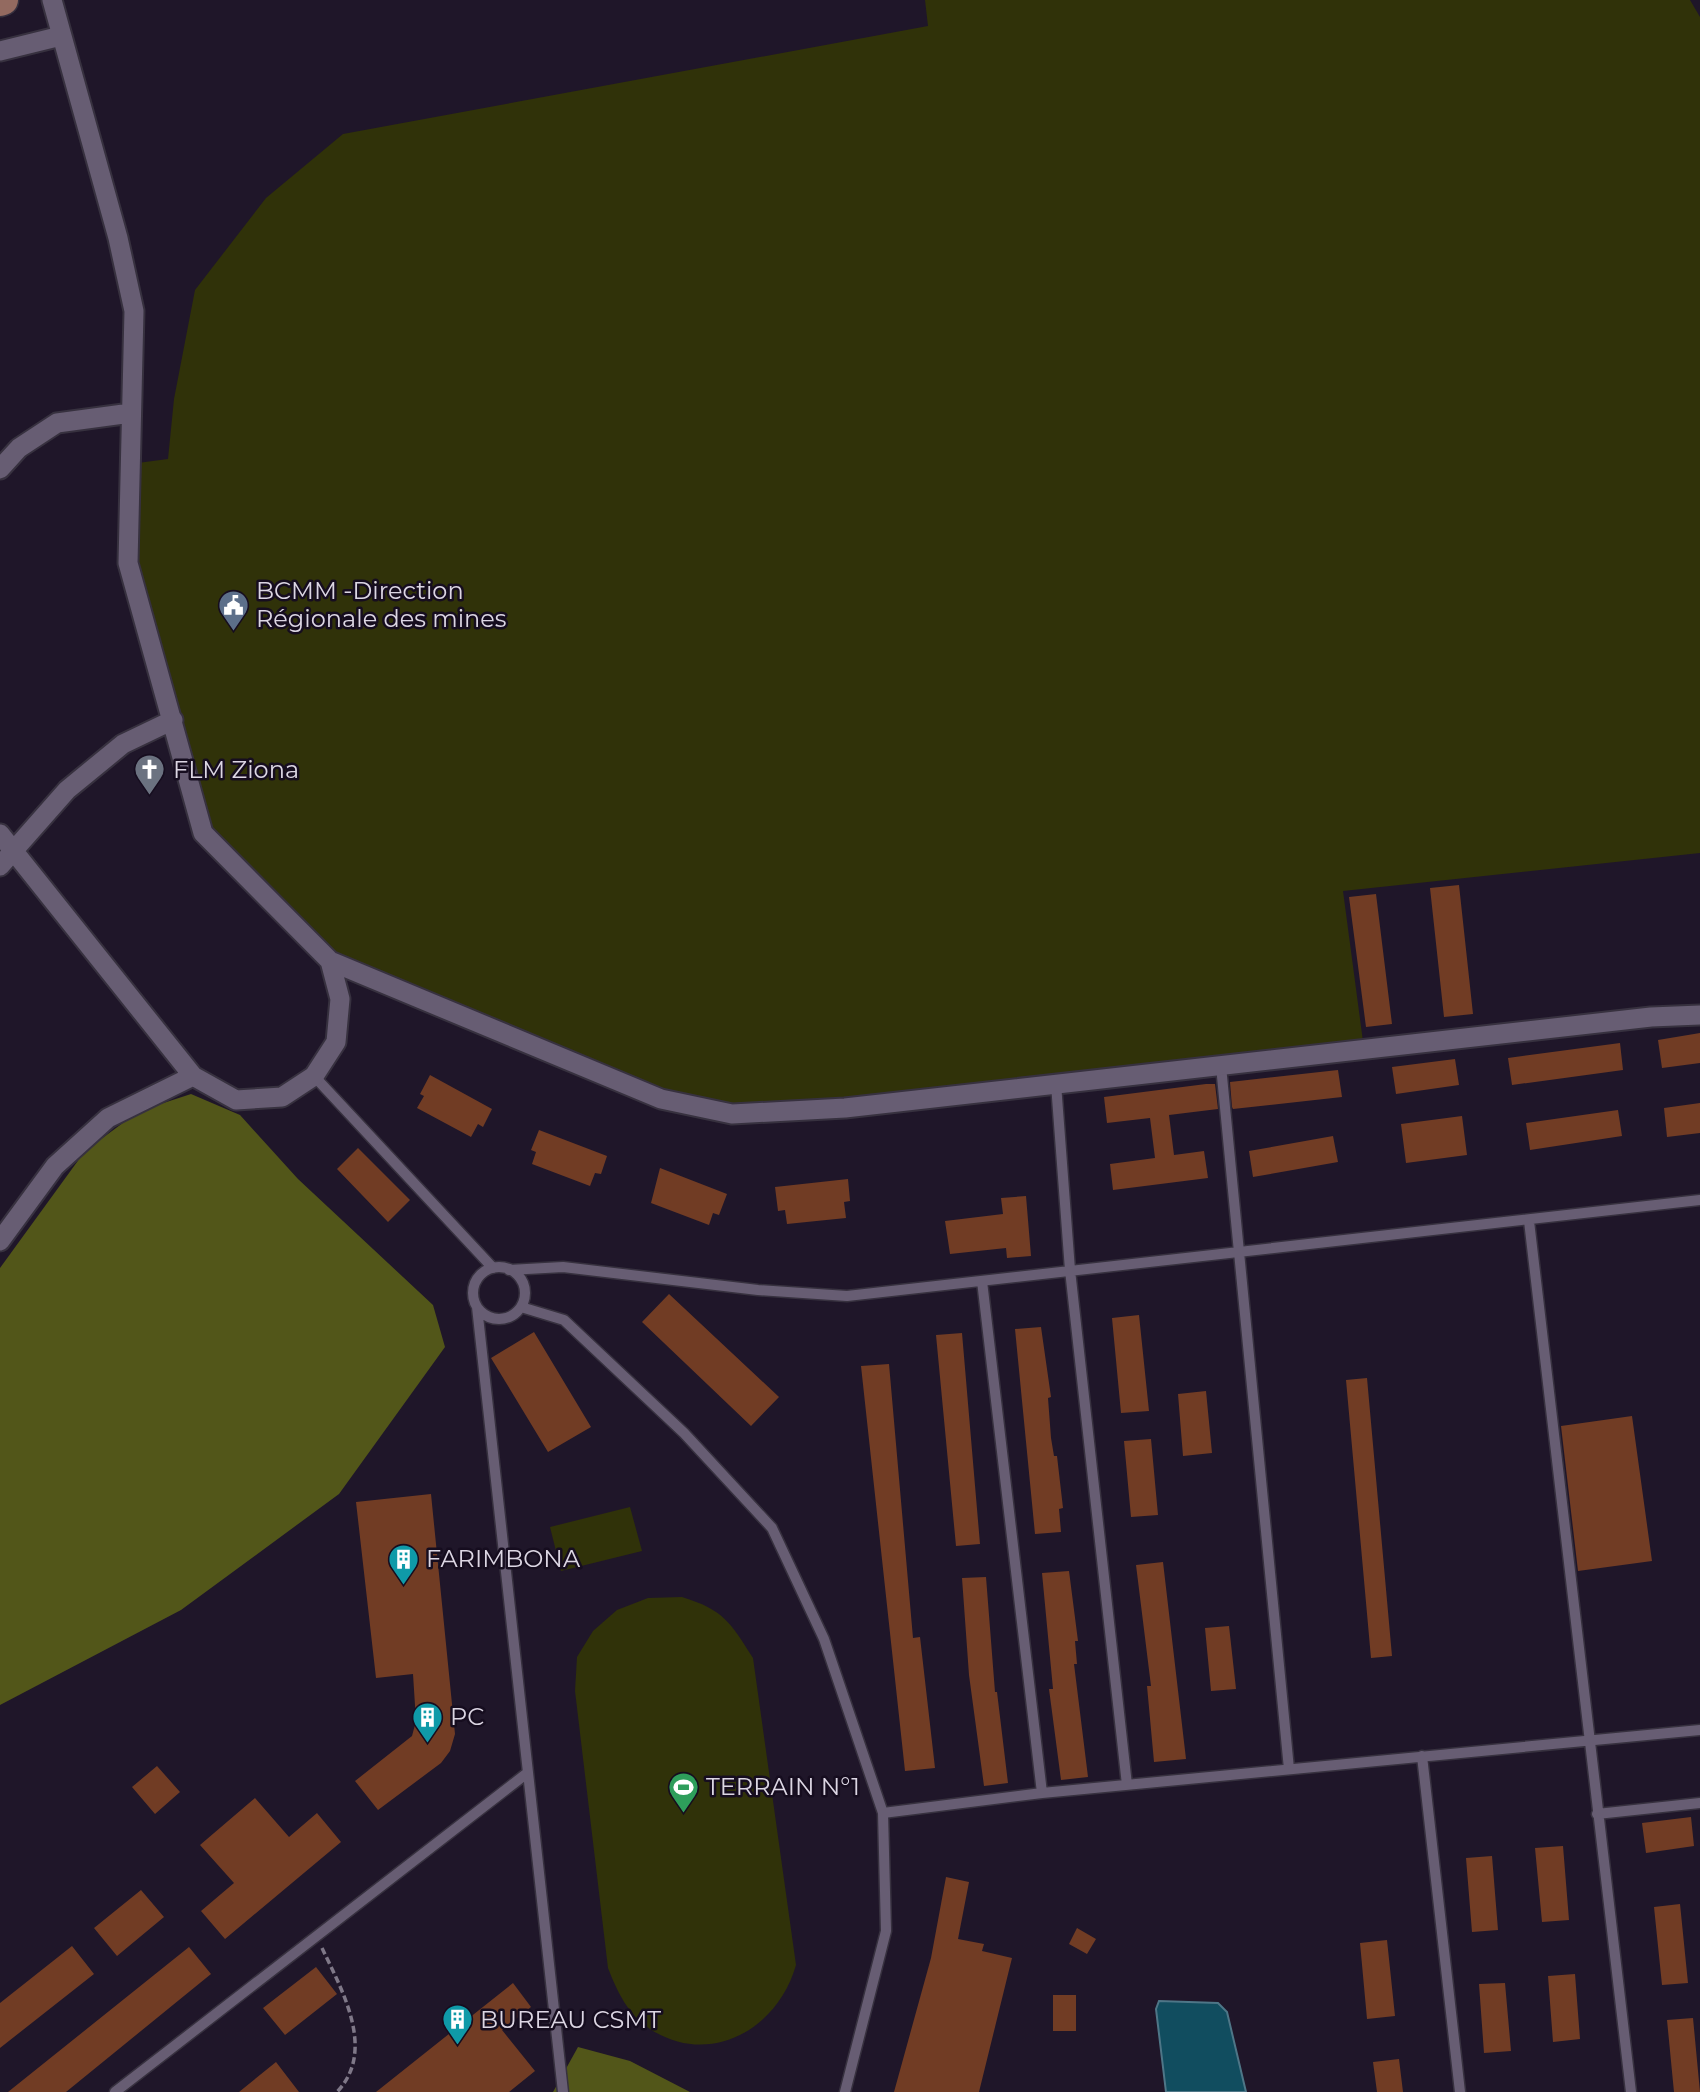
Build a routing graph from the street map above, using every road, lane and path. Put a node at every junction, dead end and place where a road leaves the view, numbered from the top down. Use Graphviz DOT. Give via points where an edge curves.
graph roads {
  1 [pos="52,0"];
  2 [pos="61,36"];
  3 [pos="0,51"];
  4 [pos="131,414"];
  5 [pos="0,468"];
  6 [pos="173,720"];
  7 [pos="0,834"];
  8 [pos="16,851"];
  9 [pos="0,866"];
  10 [pos="330,961"];
  11 [pos="1700,1015"];
  12 [pos="1221,1066"];
  13 [pos="193,1076"];
  14 [pos="314,1076"];
  15 [pos="1056,1084"];
  16 [pos="1700,1200"];
  17 [pos="1529,1221"];
  18 [pos="0,1241"];
  19 [pos="1239,1251"];
  20 [pos="493,1268"];
  21 [pos="509,1270"];
  22 [pos="1070,1270"];
  23 [pos="982,1281"];
  24 [pos="477,1307"];
  25 [pos="521,1307"];
  26 [pos="1700,1730"];
  27 [pos="1588,1740"];
  28 [pos="1422,1756"];
  29 [pos="1289,1769"];
  30 [pos="526,1774"];
  31 [pos="1127,1785"];
  32 [pos="1042,1793"];
  33 [pos="1700,1803"];
  34 [pos="883,1813"];
  35 [pos="1597,1814"];
  36 [pos="316,1937"];
  37 [pos="115,2092"];
  38 [pos="337,2092"];
  39 [pos="563,2092"];
  40 [pos="845,2092"];
  41 [pos="1460,2092"];
  42 [pos="1631,2092"];
  1 -- 2 [label="street"];
  2 -- 3 [label="street"];
  2 -- 4 [label="street" via="134,311"];
  4 -- 5 [label="street" via="57,423 19,448"];
  4 -- 6 [label="street" via="128,562"];
  6 -- 8 [label="street" via="123,744 66,790"];
  6 -- 10 [label="street" via="203,833"];
  7 -- 8 [label="street"];
  8 -- 9 [label="street"];
  8 -- 13 [label="street"];
  10 -- 14 [label="street" via="340,999 336,1042"];
  10 -- 15 [label="street" via="661,1098 732,1114 845,1108"];
  11 -- 12 [label="street"];
  12 -- 15 [label="street"];
  12 -- 19 [label="lane"];
  13 -- 14 [label="street" via="236,1100 282,1097"];
  13 -- 18 [label="street" via="108,1118 55,1166"];
  14 -- 20 [label="lane"];
  15 -- 22 [label="lane"];
  16 -- 17 [label="lane"];
  17 -- 19 [label="lane"];
  17 -- 27 [label="lane"];
  19 -- 22 [label="lane"];
  19 -- 29 [label="lane"];
  20 -- 21 [label="lane"];
  20 -- 24 [label="lane" via="475,1283"];
  21 -- 23 [label="lane" via="563,1267 847,1296"];
  21 -- 25 [label="lane" via="522,1282"];
  22 -- 23 [label="lane"];
  22 -- 31 [label="lane"];
  23 -- 32 [label="lane"];
  24 -- 25 [label="lane" via="499,1320"];
  24 -- 30 [label="lane"];
  25 -- 34 [label="lane" via="564,1320 684,1433 772,1528 824,1639"];
  26 -- 27 [label="lane"];
  27 -- 28 [label="lane"];
  27 -- 35 [label="lane"];
  28 -- 29 [label="lane"];
  28 -- 41 [label="lane"];
  29 -- 31 [label="lane"];
  30 -- 36 [label="lane"];
  30 -- 39 [label="lane"];
  31 -- 32 [label="lane"];
  32 -- 34 [label="lane"];
  33 -- 35 [label="lane"];
  34 -- 40 [label="lane" via="886,1931"];
  35 -- 42 [label="lane"];
  36 -- 37 [label="lane"];
  36 -- 38 [label="path" via="342,1992 358,2046 351,2078"];
}
